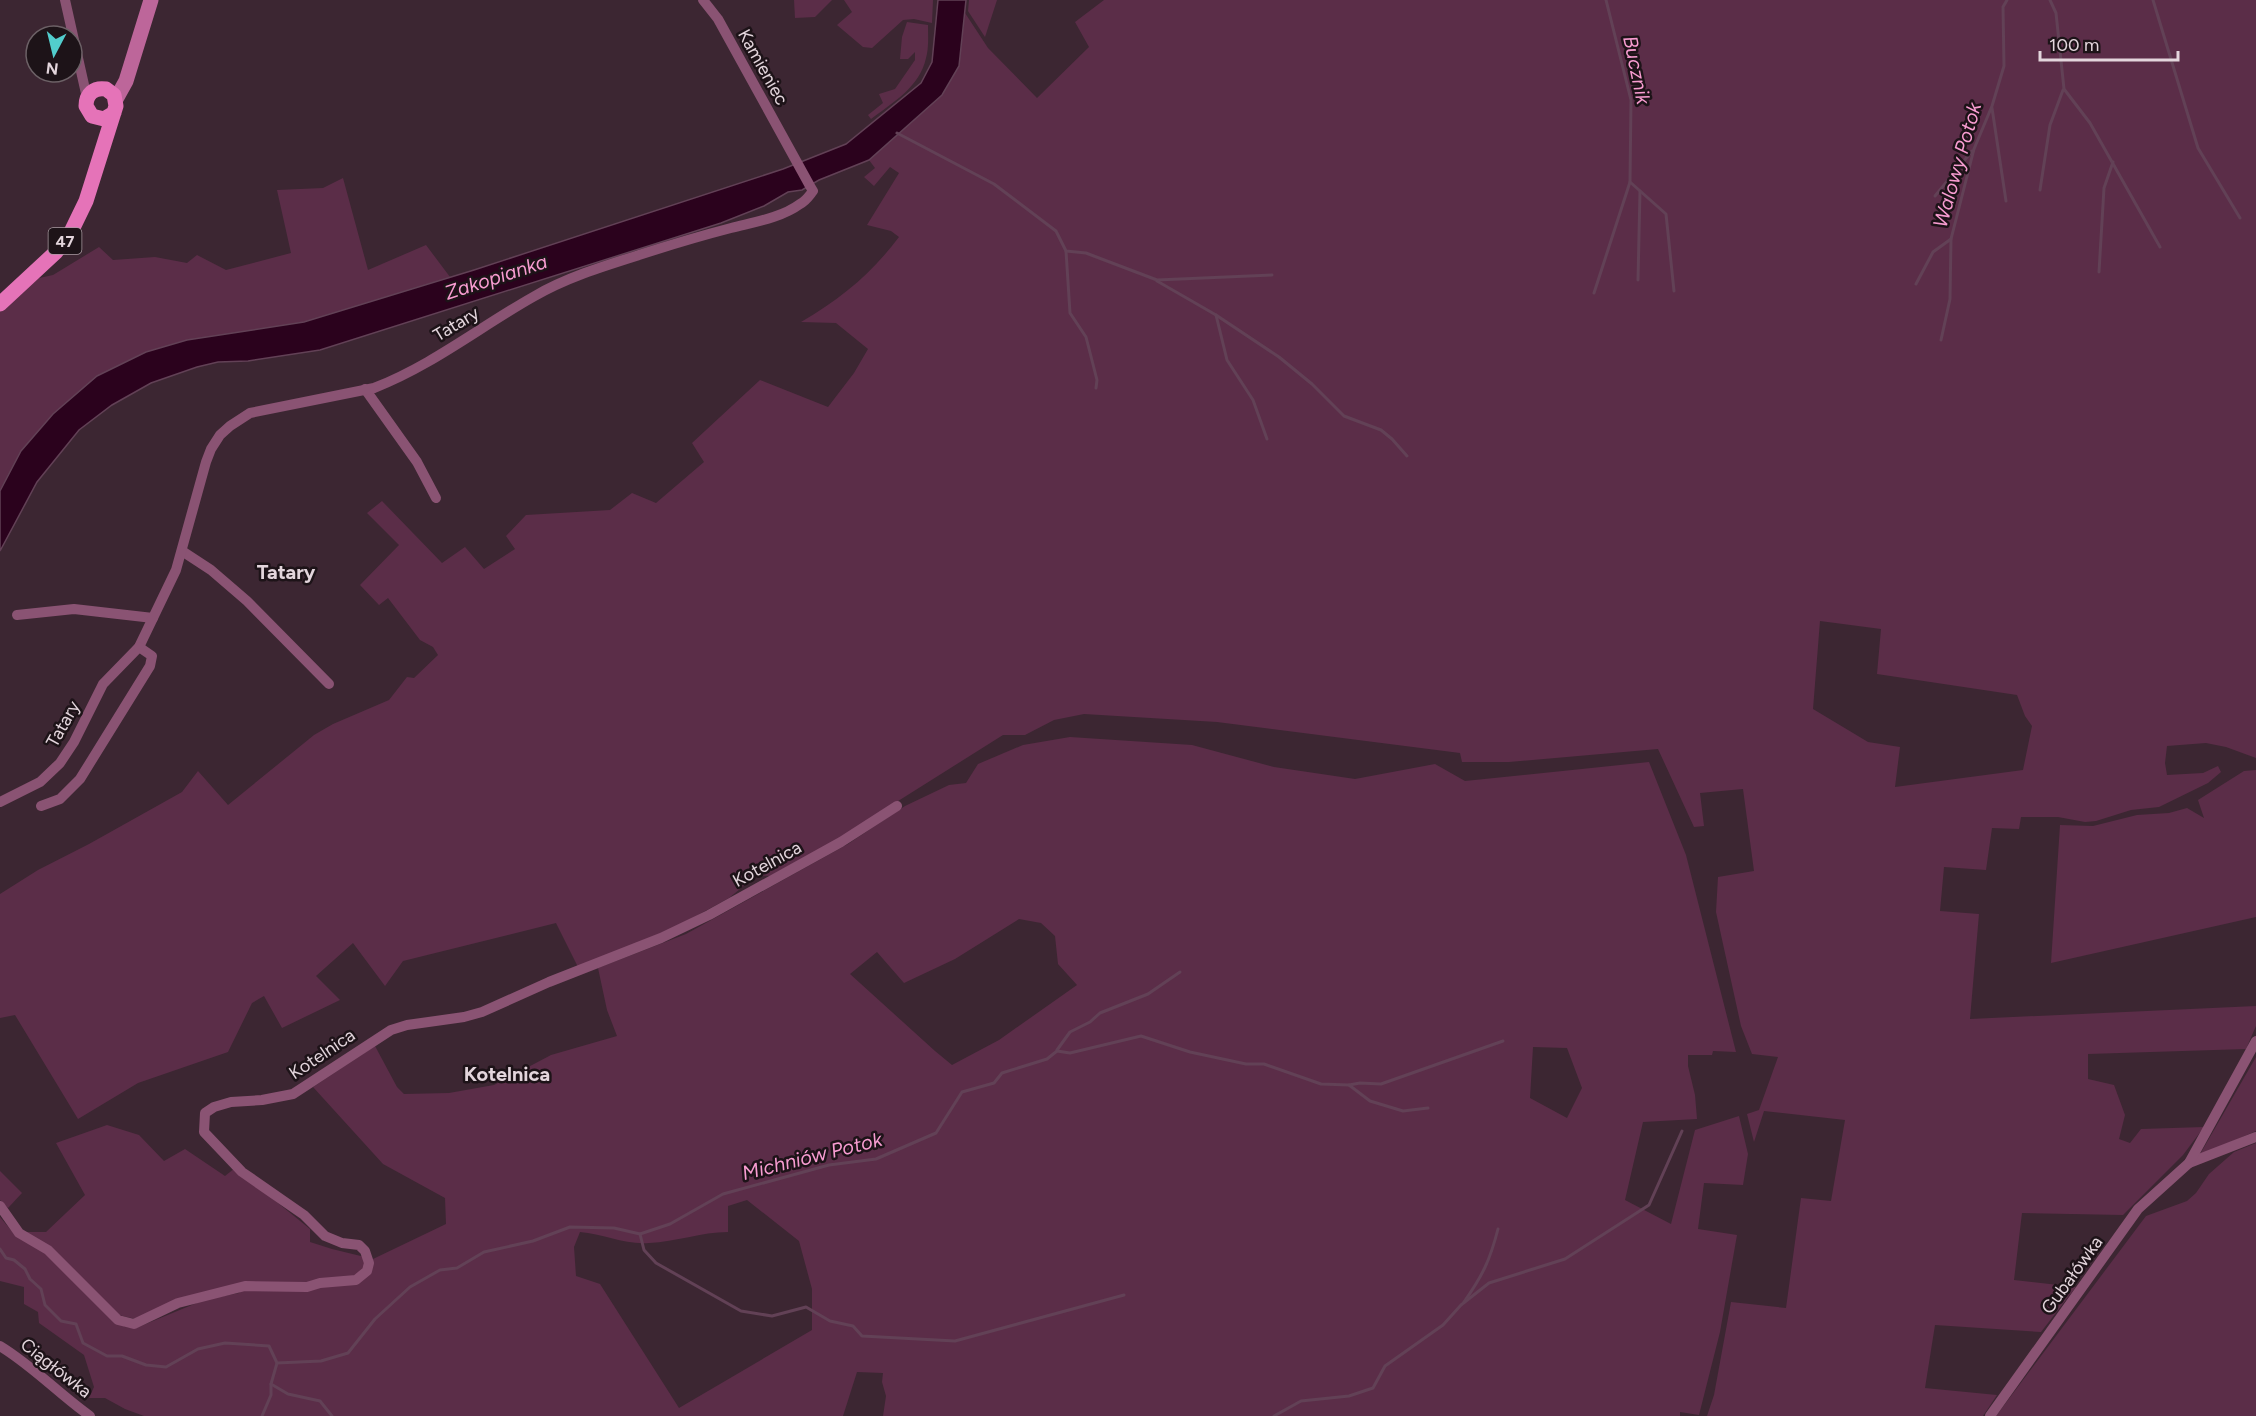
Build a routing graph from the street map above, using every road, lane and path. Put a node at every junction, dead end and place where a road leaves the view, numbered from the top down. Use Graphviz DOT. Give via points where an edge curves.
graph roads {
  1 [pos="65,0"];
  2 [pos="152,0"];
  3 [pos="703,0"];
  4 [pos="104,97"];
  5 [pos="92,116"];
  6 [pos="791,152"];
  7 [pos="99,158"];
  8 [pos="0,304"];
  9 [pos="365,389"];
  10 [pos="436,498"];
  11 [pos="182,551"];
  12 [pos="17,615"];
  13 [pos="153,618"];
  14 [pos="139,647"];
  15 [pos="329,684"];
  16 [pos="0,802"];
  17 [pos="41,806"];
  18 [pos="897,806"];
  19 [pos="2256,1041"];
  20 [pos="2256,1137"];
  21 [pos="2189,1163"];
  22 [pos="0,1206"];
  23 [pos="0,1346"];
  24 [pos="90,1416"];
  25 [pos="1990,1416"];
  1 -- 4 [label="street" via="78,61 84,75"];
  2 -- 4 [label="main road" via="122,91"];
  3 -- 6 [label="street, Kamieniec" via="718,19"];
  4 -- 5 [label="main road, 47" via="87,110"];
  4 -- 5 [label="main road" via="104,119"];
  4 -- 7 [label="main road, 47" via="106,145"];
  5 -- 7 [label="main road, 47"];
  6 -- 9 [label="street, Tatary" via="813,191 801,204 777,216 634,256 548,289 400,376"];
  7 -- 8 [label="main road, 47" via="86,201 70,234"];
  9 -- 10 [label="street" via="417,462"];
  9 -- 11 [label="street, Tatary" via="250,413 230,426 210,449"];
  11 -- 13 [label="street, Tatary"];
  11 -- 15 [label="street" via="247,601"];
  12 -- 13 [label="street" via="74,609"];
  13 -- 14 [label="street, Tatary"];
  14 -- 16 [label="street, Tatary" via="103,684 60,762 40,782"];
  14 -- 17 [label="street" via="152,656 150,666 80,779 60,799"];
  18 -- 22 [label="street, Kotelnica" via="841,842 661,938 482,1012 391,1030 293,1094 223,1103 207,1110 204,1132 242,1172 304,1215 325,1236 359,1245 366,1251 367,1271 356,1280 307,1287 251,1284 178,1303 134,1324 118,1320 48,1250 18,1233"];
  19 -- 21 [label="street, Gubałówka"];
  20 -- 21 [label="street, Gubałówka"];
  21 -- 25 [label="street, Gubałówka" via="2138,1209"];
  23 -- 24 [label="street, Ciągłówka"];
}
